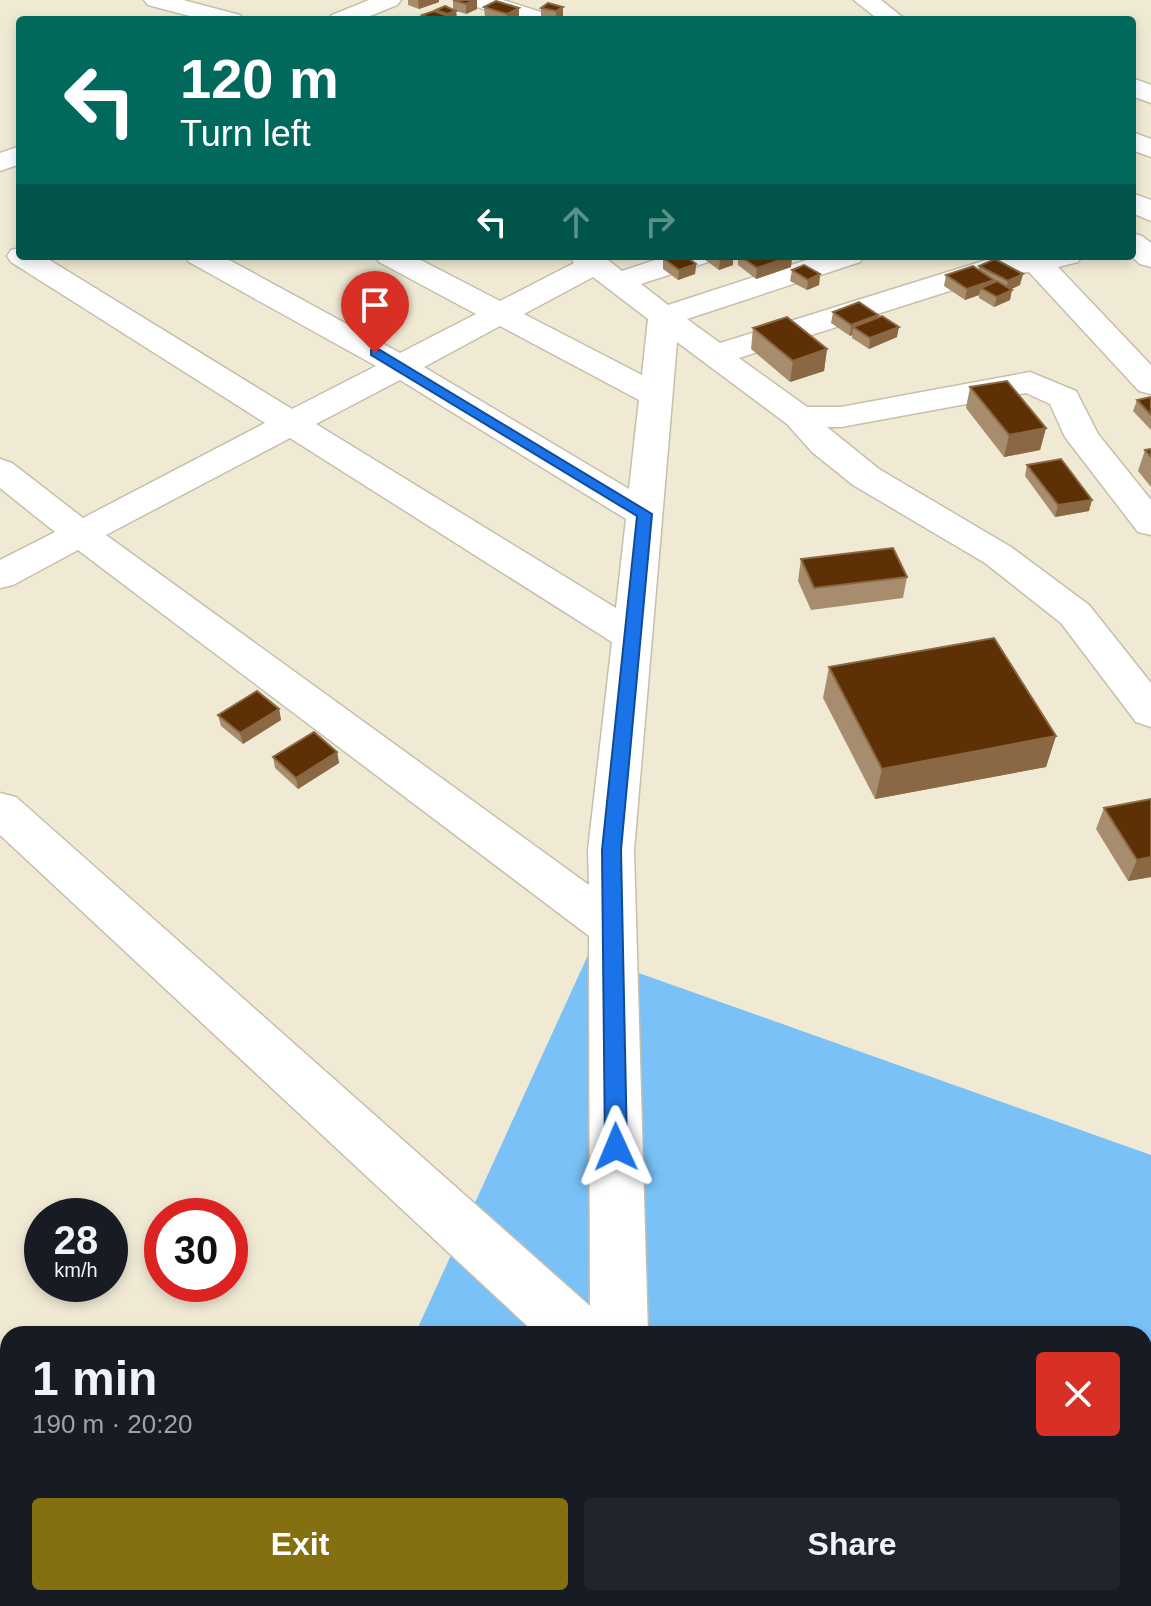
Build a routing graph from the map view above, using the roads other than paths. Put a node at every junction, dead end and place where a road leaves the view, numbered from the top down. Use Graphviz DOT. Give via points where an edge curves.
graph roads {
  1 [pos="156,0"];
  2 [pos="389,0"];
  3 [pos="479,0"];
  4 [pos="866,0"];
  5 [pos="217,16"];
  6 [pos="350,16"];
  7 [pos="529,16"];
  8 [pos="888,16"];
  9 [pos="29,260"];
  10 [pos="207,260"];
  11 [pos="398,260"];
  12 [pos="661,260"];
  13 [pos="837,260"];
  14 [pos="956,260"];
  15 [pos="1042,260"];
  16 [pos="1053,260"];
  17 [pos="599,267"];
  18 [pos="977,273"];
  19 [pos="502,313"];
  20 [pos="664,316"];
  21 [pos="715,355"];
  22 [pos="400,366"];
  23 [pos="1151,384"];
  24 [pos="656,396"];
  25 [pos="799,417"];
  26 [pos="290,424"];
  27 [pos="0,470"];
  28 [pos="644,514"];
  29 [pos="1151,524"];
  30 [pos="80,534"];
  31 [pos="0,576"];
  32 [pos="633,637"];
  33 [pos="1151,712"];
  34 [pos="0,809"];
  35 [pos="613,928"];
  36 [pos="569,1326"];
  37 [pos="619,1326"];
  1 -- 5 [label="street"];
  2 -- 6 [label="street"];
  3 -- 7 [label="street"];
  4 -- 8 [label="street"];
  9 -- 26 [label="street"];
  10 -- 22 [label="street"];
  11 -- 19 [label="street"];
  12 -- 17 [label="street"];
  13 -- 20 [label="street"];
  14 -- 18 [label="street"];
  15 -- 18 [label="street"];
  16 -- 23 [label="street"];
  17 -- 19 [label="street"];
  17 -- 20 [label="street"];
  18 -- 21 [label="street"];
  19 -- 22 [label="street"];
  19 -- 24 [label="street"];
  20 -- 21 [label="street"];
  20 -- 24 [label="street"];
  21 -- 25 [label="street"];
  22 -- 26 [label="street"];
  22 -- 28 [label="street"];
  24 -- 28 [label="street"];
  25 -- 29 [label="street" via="841,417 1030,382 1064,398 1082,437"];
  25 -- 33 [label="street" via="824,445 866,477 998,555 1075,614"];
  26 -- 30 [label="street"];
  26 -- 32 [label="street"];
  27 -- 30 [label="street"];
  28 -- 32 [label="street"];
  30 -- 31 [label="street"];
  30 -- 35 [label="street"];
  32 -- 35 [label="street" via="611,850"];
  34 -- 36 [label="street"];
  35 -- 37 [label="street"];
}
